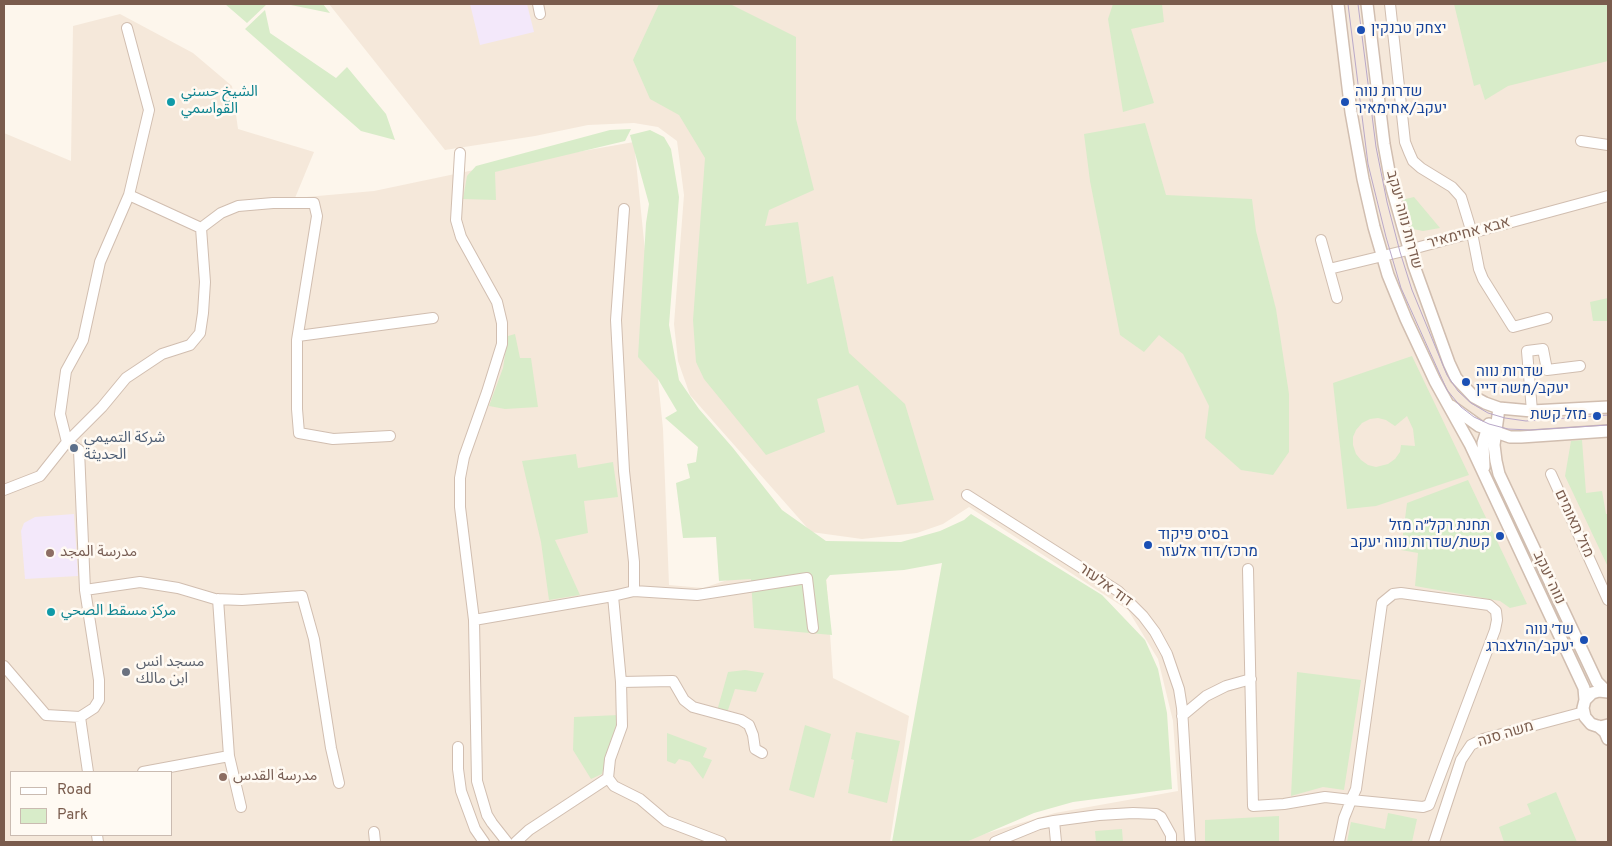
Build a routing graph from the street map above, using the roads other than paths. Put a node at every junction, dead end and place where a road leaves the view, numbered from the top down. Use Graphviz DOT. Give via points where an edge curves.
graph roads {
  1 [pos="538,4"];
  2 [pos="1338,4"];
  3 [pos="1367,4"];
  4 [pos="1390,4"];
  5 [pos="540,14"];
  6 [pos="127,28"];
  7 [pos="1581,141"];
  8 [pos="1608,145"];
  9 [pos="460,153"];
  10 [pos="129,195"];
  11 [pos="1608,196"];
  12 [pos="624,209"];
  13 [pos="201,228"];
  14 [pos="1472,233"];
  15 [pos="1321,240"];
  16 [pos="1409,250"];
  17 [pos="1382,257"];
  18 [pos="1329,269"];
  19 [pos="1337,298"];
  20 [pos="434,318"];
  21 [pos="1547,318"];
  22 [pos="298,336"];
  23 [pos="1580,366"];
  24 [pos="1441,393"];
  25 [pos="1608,407"];
  26 [pos="1499,408"];
  27 [pos="1532,410"];
  28 [pos="1491,431"];
  29 [pos="1608,431"];
  30 [pos="390,436"];
  31 [pos="1521,437"];
  32 [pos="67,442"];
  33 [pos="1496,462"];
  34 [pos="1551,474"];
  35 [pos="4,490"];
  36 [pos="1490,491"];
  37 [pos="967,495"];
  38 [pos="1248,569"];
  39 [pos="85,590"];
  40 [pos="634,591"];
  41 [pos="613,596"];
  42 [pos="218,599"];
  43 [pos="1608,600"];
  44 [pos="474,620"];
  45 [pos="813,628"];
  46 [pos="4,666"];
  47 [pos="1251,679"];
  48 [pos="620,682"];
  49 [pos="1607,692"];
  50 [pos="1585,700"];
  51 [pos="1584,712"];
  52 [pos="1182,716"];
  53 [pos="80,717"];
  54 [pos="1603,726"];
  55 [pos="1608,739"];
  56 [pos="458,747"];
  57 [pos="762,753"];
  58 [pos="229,756"];
  59 [pos="88,771"];
  60 [pos="148,771"];
  61 [pos="608,778"];
  62 [pos="339,782"];
  63 [pos="1351,800"];
  64 [pos="241,807"];
  65 [pos="1054,821"];
  66 [pos="484,842"];
  67 [pos="507,842"];
  68 [pos="516,842"];
  69 [pos="721,842"];
  70 [pos="995,842"];
  71 [pos="1056,842"];
  72 [pos="1171,842"];
  73 [pos="1190,842"];
  74 [pos="1339,842"];
  75 [pos="1434,842"];
  1 -- 5 [label="street"];
  2 -- 17 [label="street, שדרות נווה יעקב" via="1361,171"];
  3 -- 16 [label="street, שדרות נווה יעקב" via="1384,144"];
  4 -- 14 [label="street" via="1409,152 1420,168 1457,191 1465,204"];
  6 -- 10 [label="street" via="149,110"];
  7 -- 8 [label="street"];
  9 -- 44 [label="street" via="456,220 461,236 497,302 502,323 502,344 460,478 464,550"];
  10 -- 13 [label="street"];
  10 -- 32 [label="street" via="100,262 83,340 66,371 60,414"];
  11 -- 14 [label="street, אבא אחימאיר"];
  12 -- 40 [label="street" via="616,320"];
  13 -- 22 [label="street" via="238,206 272,202 314,203 317,216"];
  13 -- 32 [label="street" via="205,282 200,333 190,345 162,354 126,378"];
  14 -- 16 [label="street, אבא אחימאיר"];
  14 -- 21 [label="street" via="1481,274 1512,327"];
  15 -- 18 [label="street"];
  16 -- 17 [label="street, אבא אחימאיר"];
  16 -- 26 [label="street, שדרות נווה יעקב" via="1452,372 1474,397"];
  17 -- 18 [label="street, אבא אחימאיר"];
  17 -- 24 [label="street, שדרות נווה יעקב" via="1404,314"];
  18 -- 19 [label="street"];
  20 -- 22 [label="street"];
  22 -- 30 [label="street" via="299,433 333,439"];
  23 -- 27 [label="street" via="1547,370 1543,349 1527,351"];
  24 -- 28 [label="street, שדרות נווה יעקב" via="1462,415"];
  24 -- 36 [label="street, שדרות נווה יעקב" via="1467,439"];
  25 -- 27 [label="street, שדרות נווה יעקב"];
  26 -- 27 [label="street, שדרות נווה יעקב"];
  26 -- 28 [label="street"];
  28 -- 31 [label="street"];
  28 -- 33 [label="street"];
  28 -- 36 [label="street" via="1483,443"];
  29 -- 31 [label="street"];
  31 -- 33 [label="street" via="1505,444"];
  32 -- 35 [label="street" via="40,476"];
  32 -- 39 [label="street" via="79,450"];
  33 -- 49 [label="street, נווה יעקב" via="1597,682"];
  34 -- 43 [label="street, מזל תאומים"];
  36 -- 50 [label="street, נווה יעקב" via="1584,688"];
  37 -- 52 [label="street, דוד אלעזר" via="1127,599 1151,627 1166,654 1179,688"];
  38 -- 47 [label="street"];
  39 -- 42 [label="street" via="140,582"];
  39 -- 53 [label="street" via="99,680 99,700 94,708"];
  40 -- 41 [label="street"];
  40 -- 45 [label="street" via="697,595 807,578"];
  41 -- 44 [label="street"];
  41 -- 48 [label="street"];
  42 -- 58 [label="street"];
  42 -- 62 [label="street" via="302,596 314,638"];
  44 -- 67 [label="street" via="477,781 487,815"];
  46 -- 53 [label="street" via="46,715"];
  47 -- 52 [label="street" via="1206,696"];
  47 -- 63 [label="street" via="1253,806 1324,797"];
  48 -- 57 [label="street" via="673,682 684,700 693,707 749,725 755,749"];
  48 -- 61 [label="street" via="622,726 610,759"];
  49 -- 50 [label="street" via="1594,692"];
  50 -- 51 [label="street"];
  51 -- 54 [label="street" via="1588,721"];
  51 -- 75 [label="street, משה סנה" via="1471,745 1460,760"];
  52 -- 73 [label="street, דוד אלעזר"];
  53 -- 59 [label="street"];
  54 -- 55 [label="street"];
  56 -- 66 [label="street" via="461,792 475,829"];
  58 -- 60 [label="street"];
  58 -- 64 [label="street"];
  61 -- 68 [label="street"];
  61 -- 69 [label="street" via="614,786 640,799 666,821"];
  63 -- 63 [label="street" via="1356,789 1382,603 1393,594 1401,593 1489,605 1496,611 1495,630 1429,805"];
  63 -- 74 [label="street"];
  65 -- 70 [label="street"];
  65 -- 71 [label="street"];
  65 -- 72 [label="street" via="1099,815 1156,814 1166,826"];
}
